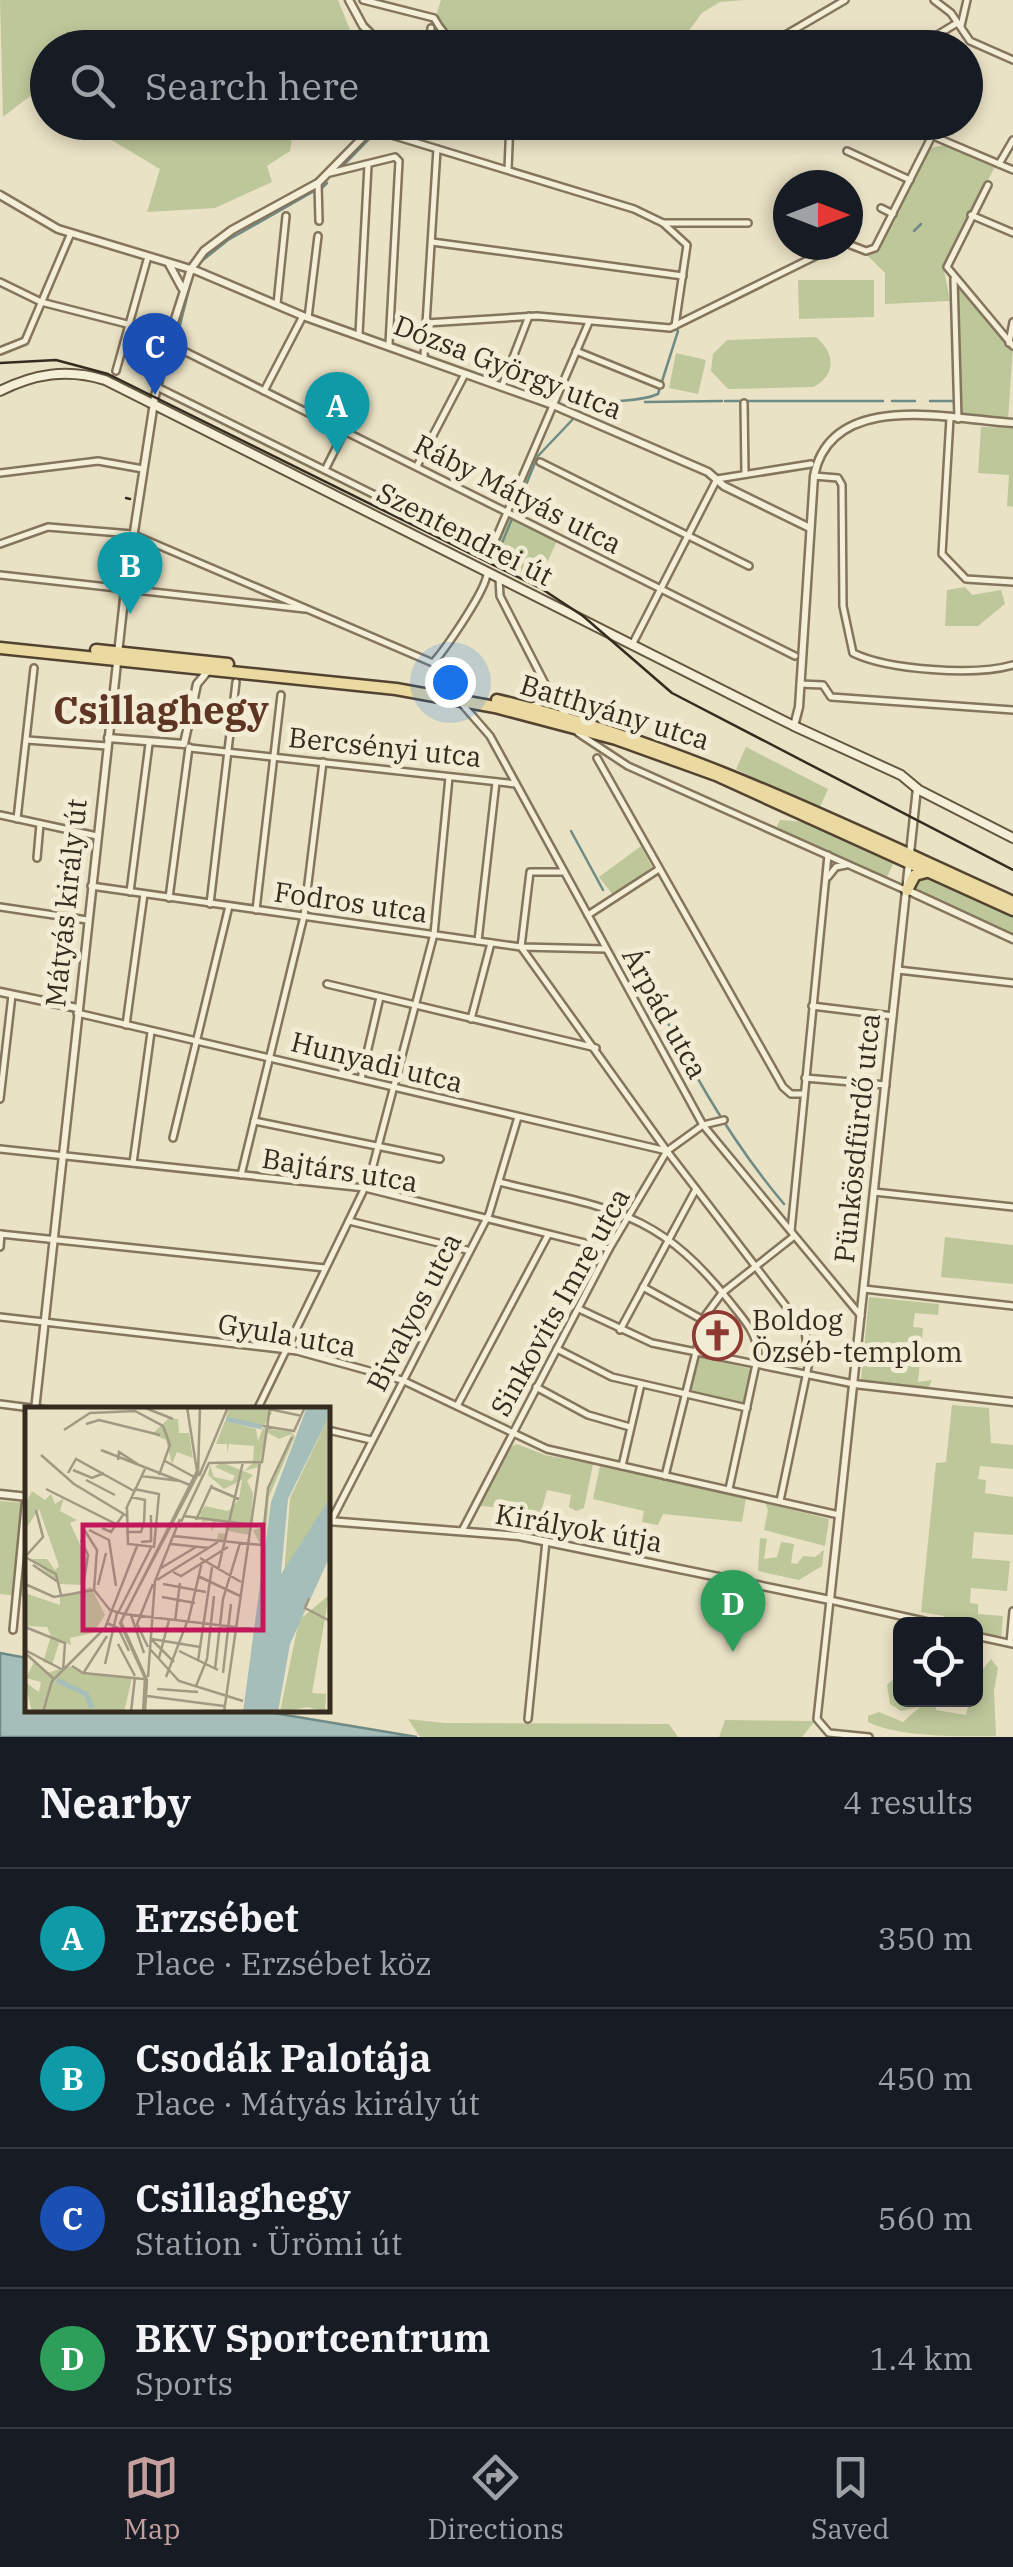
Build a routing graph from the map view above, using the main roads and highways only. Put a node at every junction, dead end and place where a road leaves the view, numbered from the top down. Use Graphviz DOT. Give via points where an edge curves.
graph roads {
  1 [pos="0,391"];
  2 [pos="0,644"];
  3 [pos="117,656"];
  4 [pos="916,801"];
  5 [pos="948,805"];
  6 [pos="1013,838"];
  7 [pos="908,858"];
  8 [pos="928,872"];
  9 [pos="907,890"];
  10 [pos="1013,902"];
  11 [pos="1013,910"];
  1 -- 5 [label="main road, Szentendrei út" via="33,377 72,373 104,380 902,774"];
  2 -- 3 [label="main road"];
  3 -- 7 [label="main road, Batthyány utca" via="495,706 703,770"];
  3 -- 7 [label="main road, Batthyány utca" via="377,680 573,718 723,770"];
  4 -- 5 [label="main road"];
  5 -- 6 [label="main road"];
  7 -- 8 [label="main road, Batthyány utca"];
  7 -- 10 [label="main road, Batthyány utca"];
  8 -- 9 [label="main road" via="915,875"];
  8 -- 11 [label="main road, Batthyány utca"];
}
